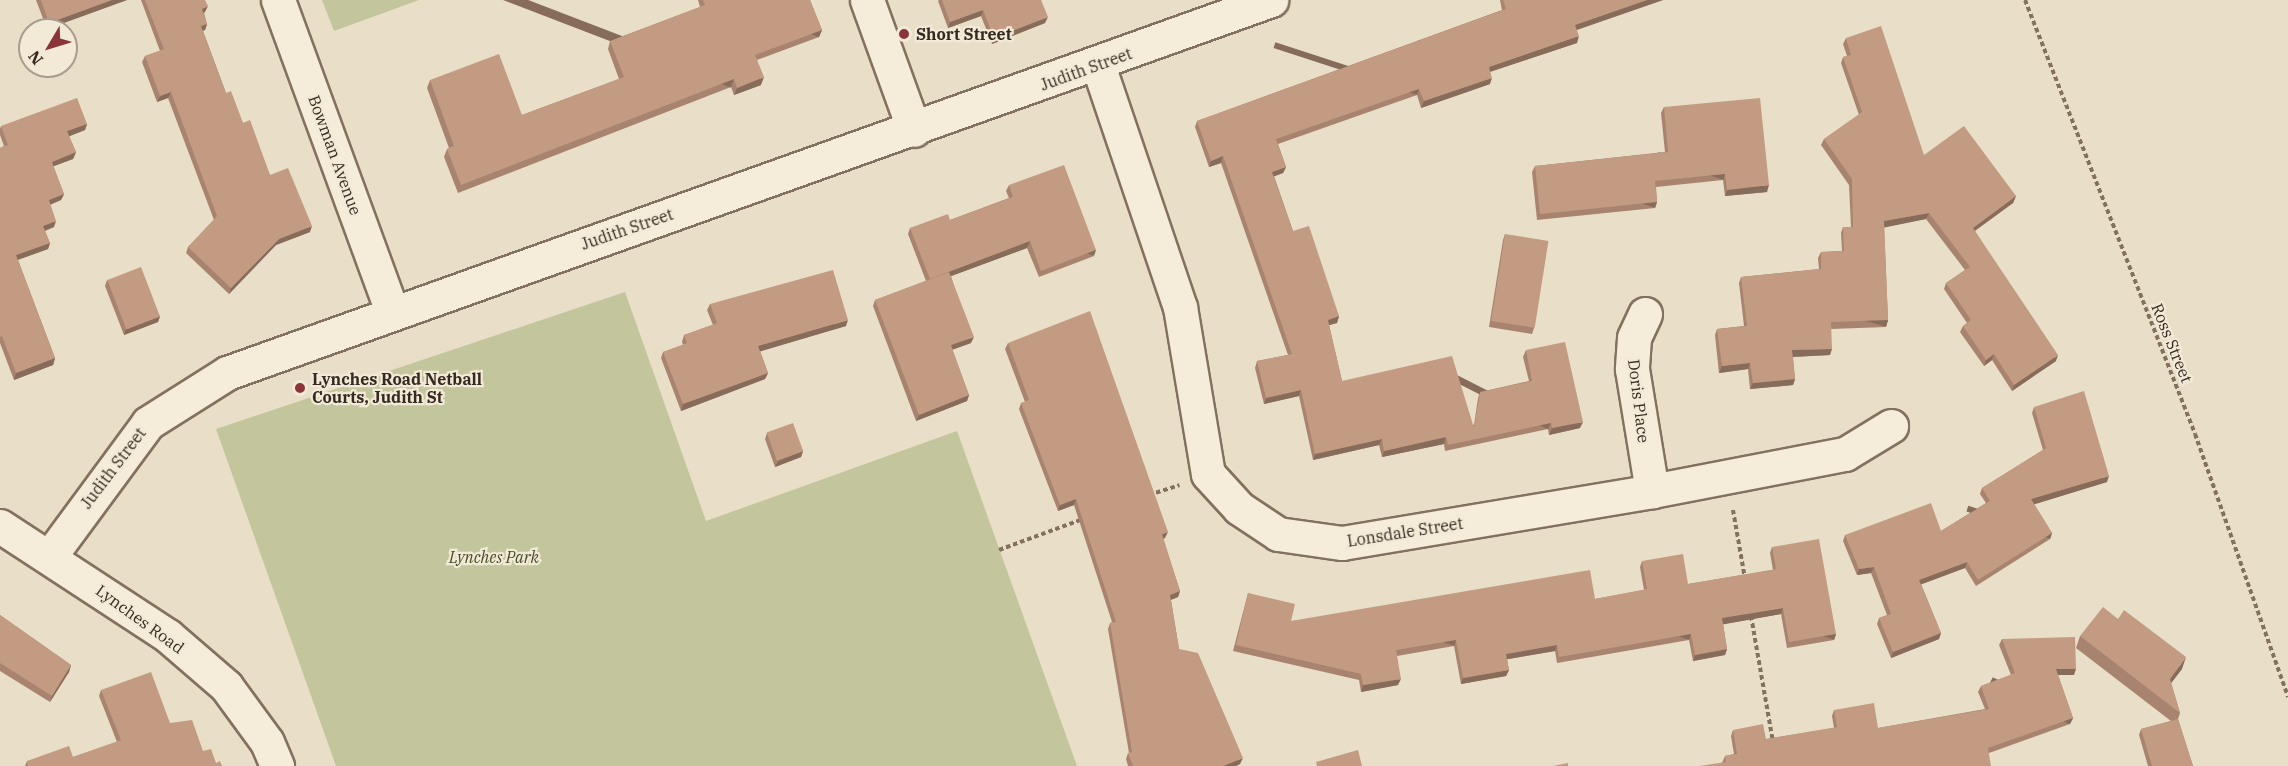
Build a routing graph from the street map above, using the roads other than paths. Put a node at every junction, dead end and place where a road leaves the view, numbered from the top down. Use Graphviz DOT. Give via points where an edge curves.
graph roads {
  1 [pos="278,0"];
  2 [pos="867,0"];
  3 [pos="1271,0"];
  4 [pos="1098,65"];
  5 [pos="914,130"];
  6 [pos="392,311"];
  7 [pos="1645,314"];
  8 [pos="1891,426"];
  9 [pos="1652,490"];
  10 [pos="0,526"];
  11 [pos="50,556"];
  12 [pos="278,766"];
  1 -- 6 [label="street, Bowman Avenue"];
  2 -- 5 [label="street"];
  3 -- 4 [label="street, Judith Street"];
  4 -- 5 [label="street, Judith Street"];
  4 -- 9 [label="street, Lonsdale Street" via="1180,307 1208,474 1239,508 1278,534 1342,543"];
  5 -- 6 [label="street, Judith Street"];
  6 -- 11 [label="street, Judith Street" via="227,373 148,423"];
  7 -- 9 [label="street, Doris Place" via="1634,338 1632,369"];
  8 -- 9 [label="street, Lonsdale Street" via="1845,454"];
  10 -- 11 [label="street, Lynches Road"];
  11 -- 12 [label="street, Lynches Road" via="168,636 226,686 267,742"];
}
